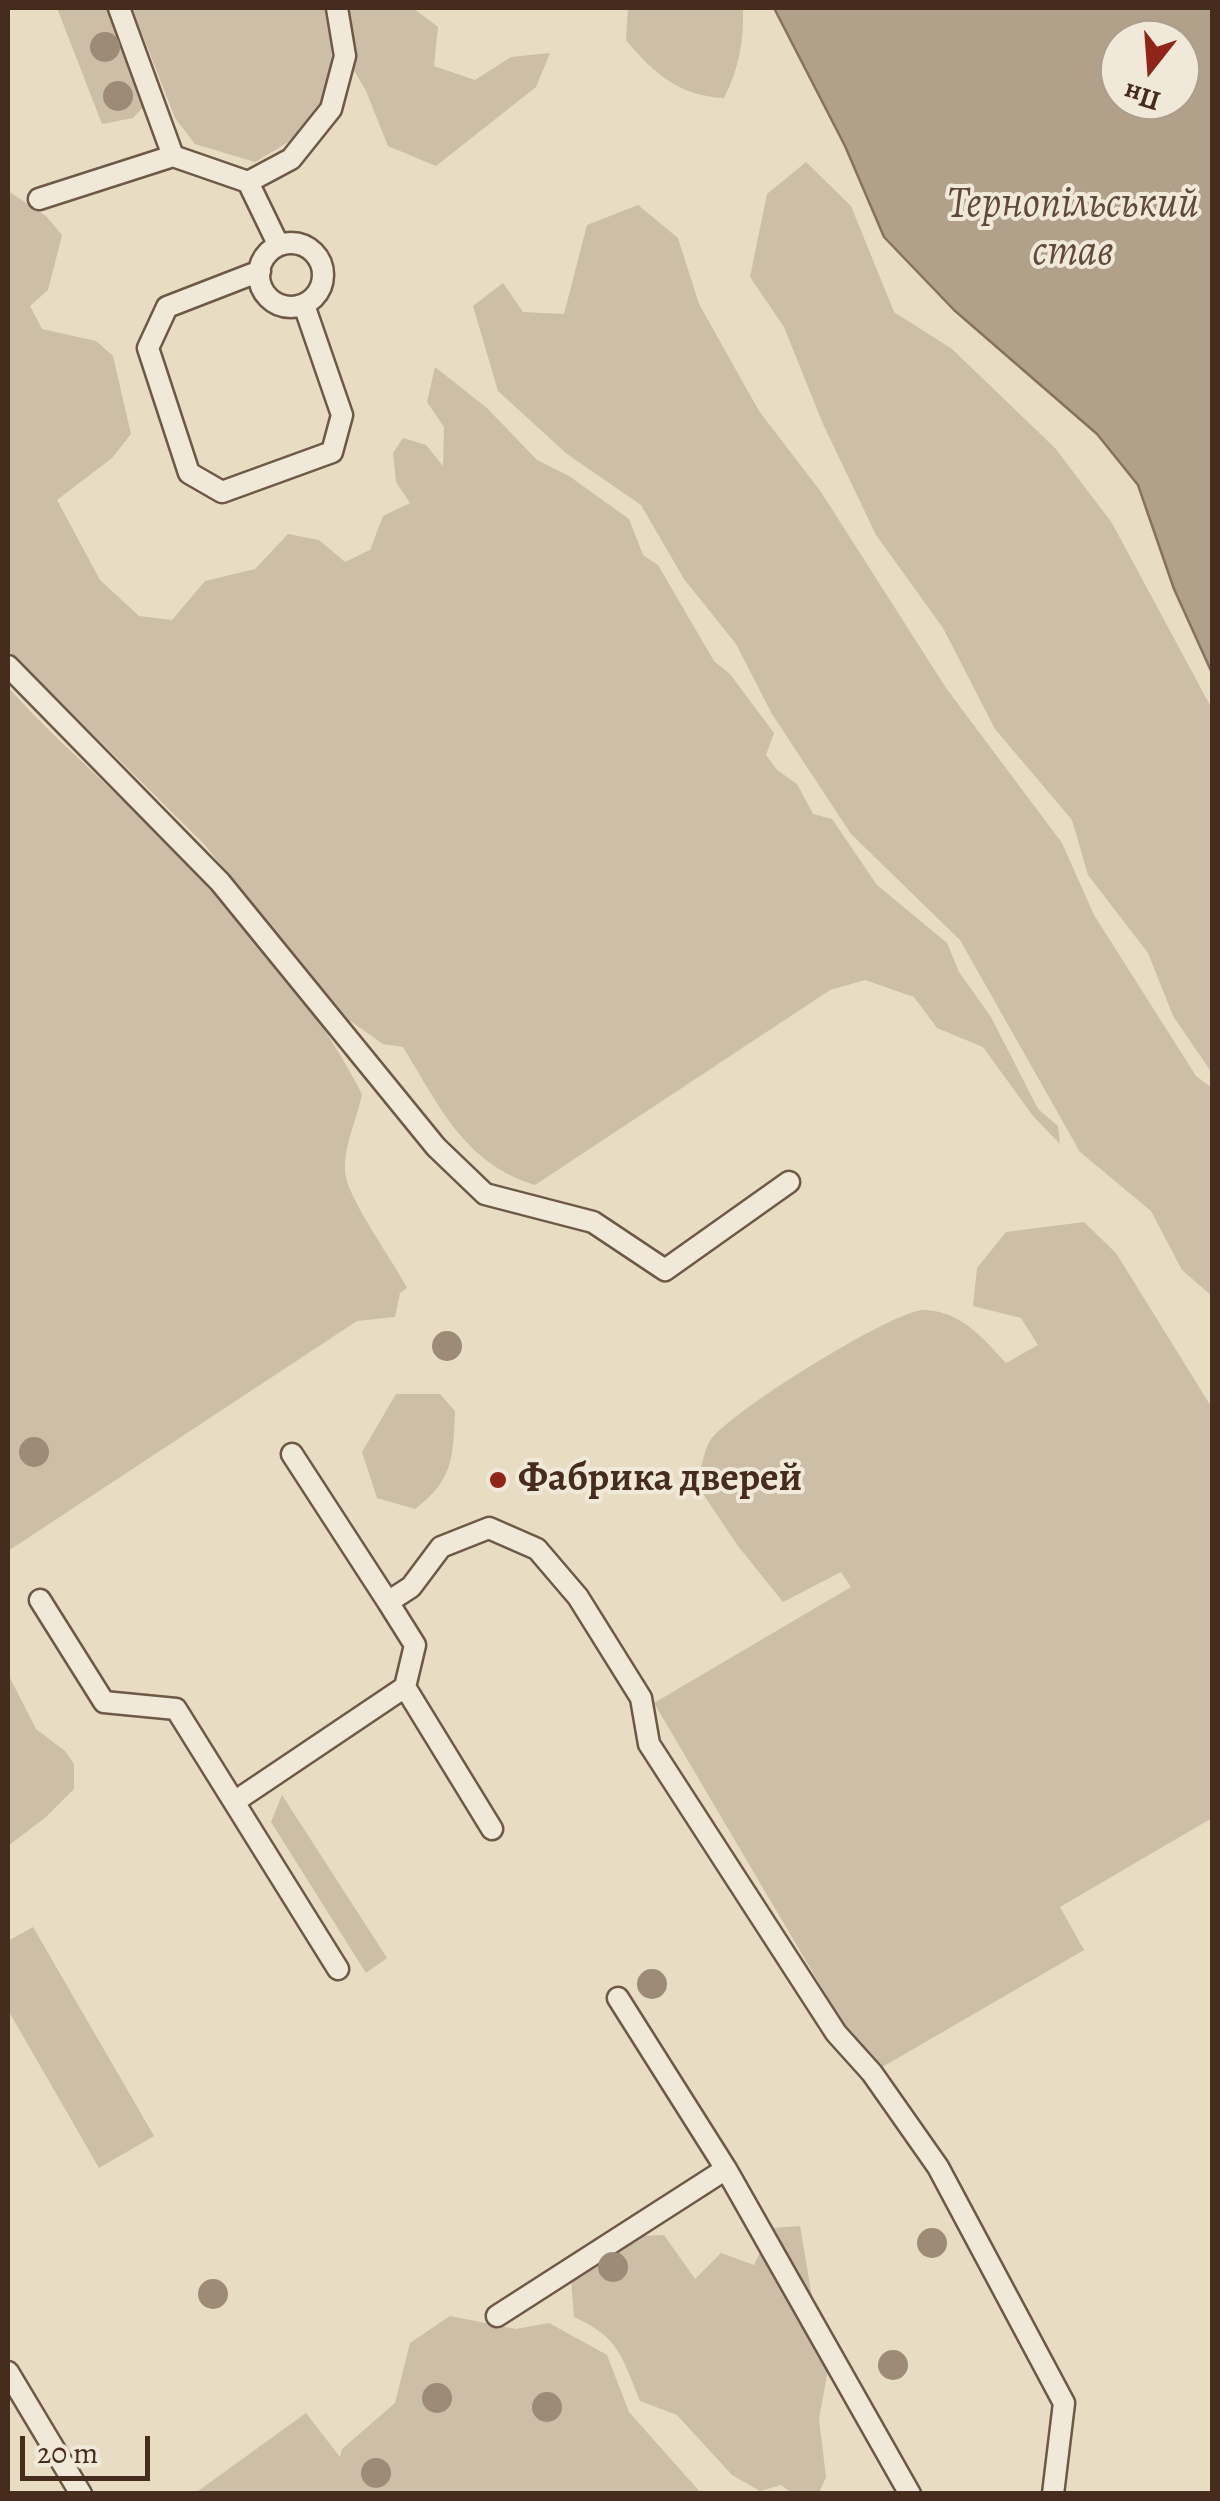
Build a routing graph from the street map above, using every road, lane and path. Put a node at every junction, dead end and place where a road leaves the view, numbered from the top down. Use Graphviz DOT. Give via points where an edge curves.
graph roads {
  1 [pos="119,8"];
  2 [pos="337,8"];
  3 [pos="173,156"];
  4 [pos="248,182"];
  5 [pos="39,199"];
  6 [pos="278,244"];
  7 [pos="260,270"];
  8 [pos="304,305"];
  9 [pos="8,666"];
  10 [pos="790,1182"];
  11 [pos="292,1454"];
  12 [pos="40,1600"];
  13 [pos="388,1602"];
  14 [pos="405,1687"];
  15 [pos="234,1802"];
  16 [pos="492,1829"];
  17 [pos="338,1968"];
  18 [pos="618,1998"];
  19 [pos="726,2170"];
  20 [pos="497,2316"];
  21 [pos="8,2372"];
  22 [pos="81,2494"];
  23 [pos="910,2494"];
  24 [pos="1053,2494"];
  1 -- 3 [label="lane"];
  2 -- 4 [label="lane" via="345,56 331,110 291,159"];
  3 -- 4 [label="lane"];
  3 -- 5 [label="lane"];
  4 -- 6 [label="lane"];
  6 -- 7 [label="lane"];
  6 -- 8 [label="lane" via="303,244 322,262 322,287"];
  7 -- 8 [label="lane" via="260,288 278,306"];
  7 -- 8 [label="lane" via="167,307 148,348 189,473 222,492 332,452 342,415"];
  9 -- 10 [label="lane" via="220,882 436,1148 485,1194 594,1222 665,1270"];
  11 -- 13 [label="lane"];
  12 -- 15 [label="lane" via="104,1702 176,1709"];
  13 -- 14 [label="lane" via="415,1645"];
  13 -- 24 [label="lane" via="442,1548 489,1528 537,1549 578,1598 641,1698 649,1744 836,2033 938,2167 1064,2403"];
  14 -- 15 [label="lane"];
  14 -- 16 [label="lane"];
  15 -- 17 [label="lane"];
  18 -- 19 [label="lane"];
  19 -- 20 [label="lane"];
  19 -- 23 [label="lane"];
  21 -- 22 [label="lane"];
}
